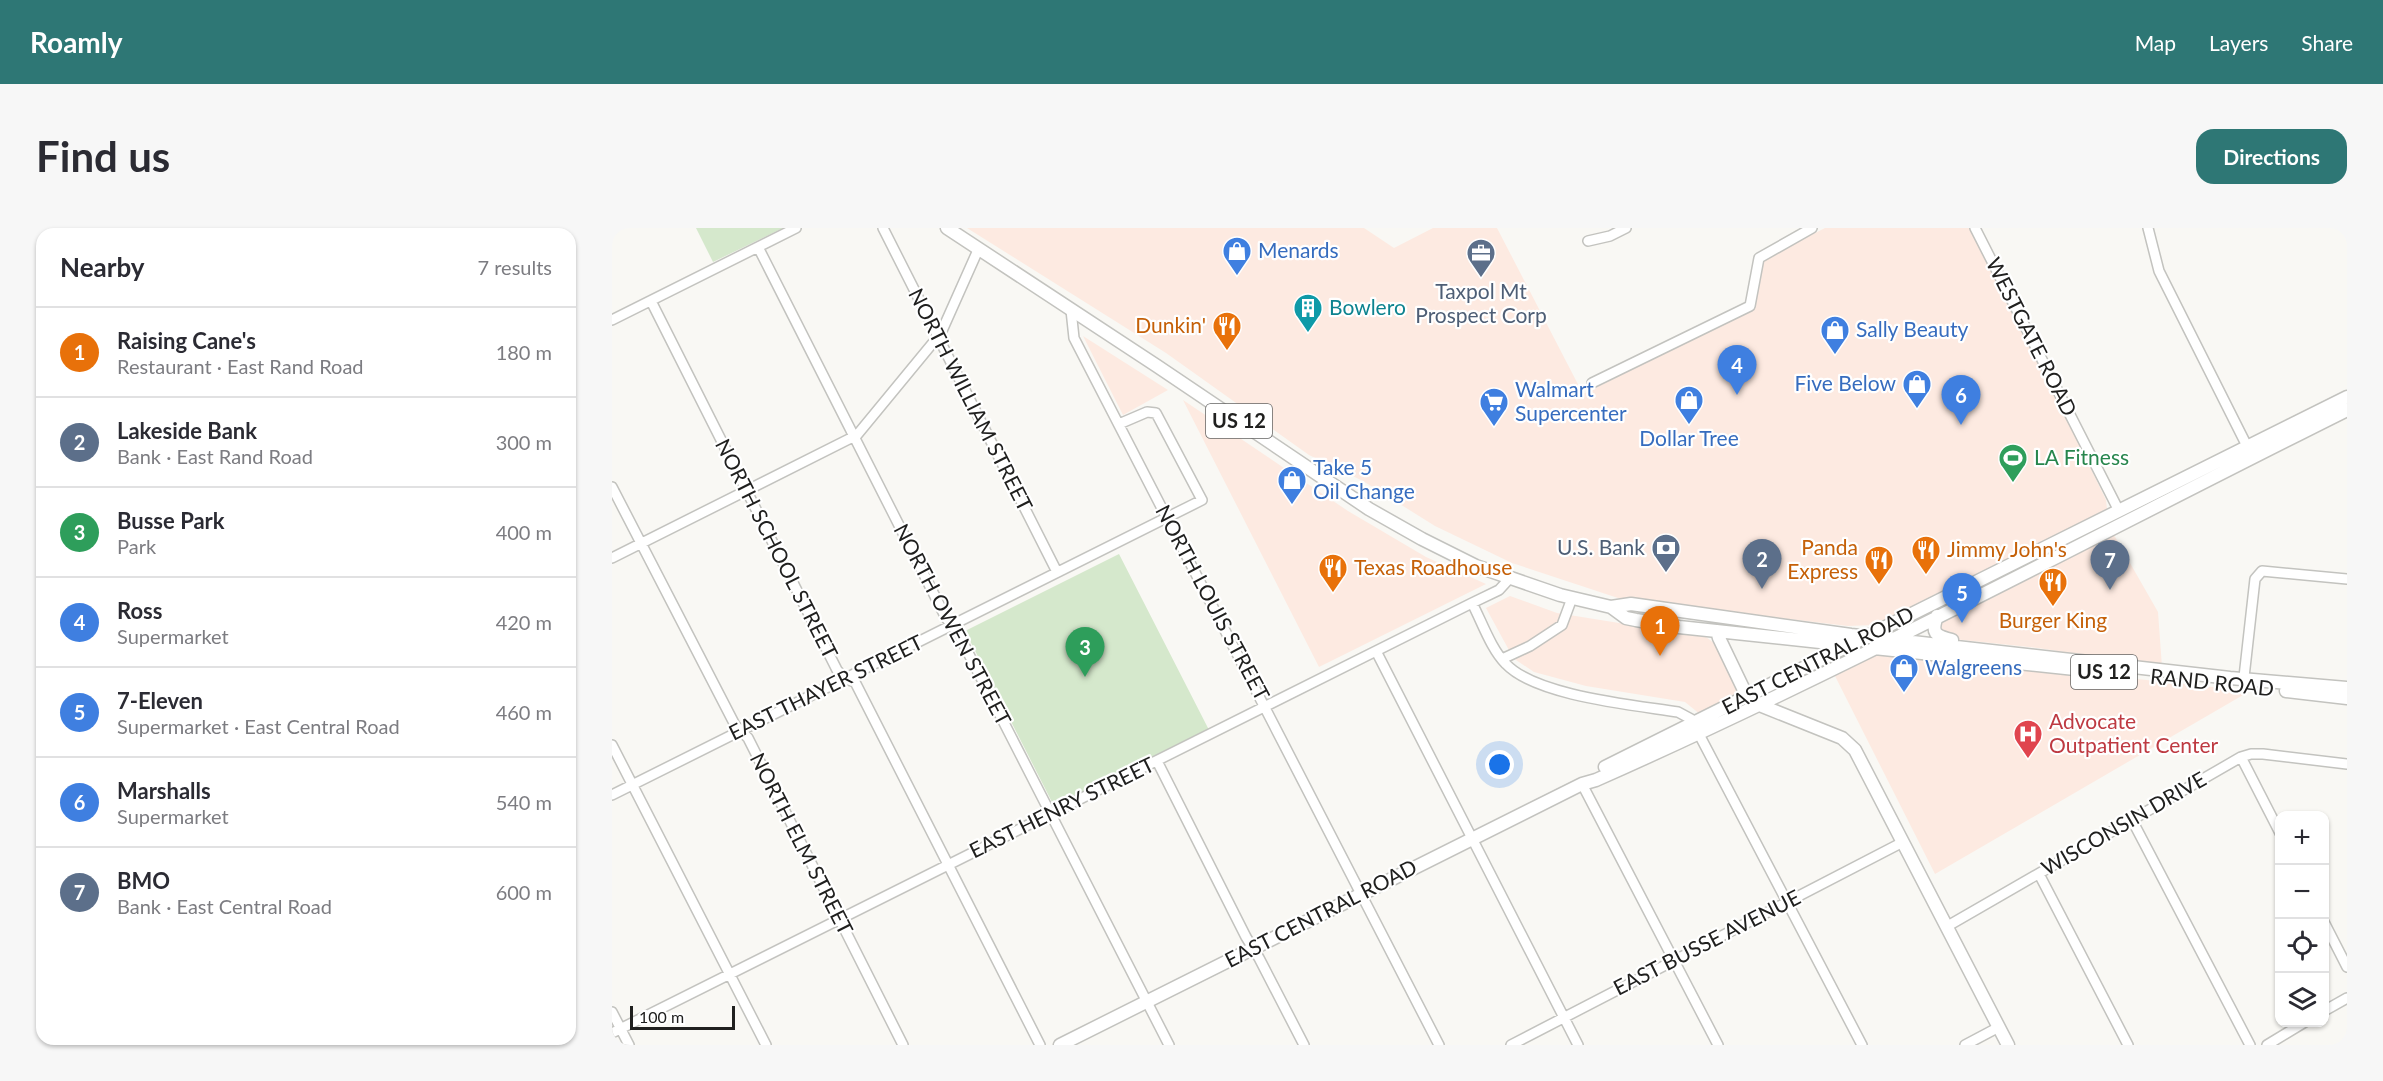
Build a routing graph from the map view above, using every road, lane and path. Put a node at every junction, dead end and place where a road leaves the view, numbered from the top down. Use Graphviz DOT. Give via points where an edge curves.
graph roads {
  1 [pos="796,228"];
  2 [pos="882,228"];
  3 [pos="947,228"];
  4 [pos="1626,228"];
  5 [pos="1812,228"];
  6 [pos="1975,228"];
  7 [pos="2148,228"];
  8 [pos="1588,241"];
  9 [pos="758,247"];
  10 [pos="978,250"];
  11 [pos="651,301"];
  12 [pos="1071,310"];
  13 [pos="612,320"];
  14 [pos="938,337"];
  15 [pos="1592,383"];
  16 [pos="2347,397"];
  17 [pos="2347,410"];
  18 [pos="1119,424"];
  19 [pos="854,437"];
  20 [pos="2250,452"];
  21 [pos="612,487"];
  22 [pos="747,490"];
  23 [pos="2119,511"];
  24 [pos="1167,518"];
  25 [pos="641,543"];
  26 [pos="612,558"];
  27 [pos="1057,572"];
  28 [pos="1510,578"];
  29 [pos="2347,579"];
  30 [pos="1572,598"];
  31 [pos="1472,603"];
  32 [pos="1611,607"];
  33 [pos="1937,616"];
  34 [pos="952,625"];
  35 [pos="1717,631"];
  36 [pos="1869,642"];
  37 [pos="1376,651"];
  38 [pos="1994,651"];
  39 [pos="1502,659"];
  40 [pos="2244,677"];
  41 [pos="844,679"];
  42 [pos="2347,688"];
  43 [pos="1786,690"];
  44 [pos="2347,698"];
  45 [pos="1753,700"];
  46 [pos="1265,706"];
  47 [pos="1791,718"];
  48 [pos="1697,728"];
  49 [pos="739,731"];
  50 [pos="612,745"];
  51 [pos="2241,757"];
  52 [pos="1157,761"];
  53 [pos="2347,764"];
  54 [pos="1582,784"];
  55 [pos="633,785"];
  56 [pos="612,795"];
  57 [pos="1050,814"];
  58 [pos="2132,820"];
  59 [pos="2275,823"];
  60 [pos="1471,839"];
  61 [pos="1903,842"];
  62 [pos="948,864"];
  63 [pos="2038,874"];
  64 [pos="1361,894"];
  65 [pos="1788,902"];
  66 [pos="839,920"];
  67 [pos="1946,927"];
  68 [pos="2329,930"];
  69 [pos="1253,948"];
  70 [pos="1674,960"];
  71 [pos="2347,967"];
  72 [pos="730,974"];
  73 [pos="2347,998"];
  74 [pos="1146,1002"];
  75 [pos="2329,1009"];
  76 [pos="612,1012"];
  77 [pos="1564,1017"];
  78 [pos="2299,1027"];
  79 [pos="1999,1028"];
  80 [pos="616,1031"];
  81 [pos="629,1045"];
  82 [pos="766,1045"];
  83 [pos="903,1045"];
  84 [pos="1040,1045"];
  85 [pos="1060,1045"];
  86 [pos="1169,1045"];
  87 [pos="1304,1045"];
  88 [pos="1439,1045"];
  89 [pos="1511,1045"];
  90 [pos="1578,1045"];
  91 [pos="1718,1045"];
  92 [pos="1862,1045"];
  93 [pos="1965,1045"];
  94 [pos="2008,1045"];
  95 [pos="2128,1045"];
  96 [pos="2250,1045"];
  97 [pos="2267,1045"];
  1 -- 9 [label="street"];
  2 -- 14 [label="street, NORTH WILLIAM STREET"];
  3 -- 10 [label="main road, US 12"];
  4 -- 8 [label="street"];
  5 -- 15 [label="street" via="1759,258 1750,306"];
  6 -- 23 [label="street, WESTGATE ROAD"];
  7 -- 20 [label="street" via="2159,271"];
  9 -- 11 [label="street"];
  9 -- 19 [label="street, NORTH OWEN STREET"];
  10 -- 12 [label="main road, US 12"];
  10 -- 14 [label="street"];
  11 -- 13 [label="street"];
  11 -- 22 [label="street, NORTH SCHOOL STREET"];
  12 -- 18 [label="street, NORTH LOUIS STREET" via="1074,338"];
  12 -- 28 [label="main road, US 12" via="1369,510 1476,566"];
  14 -- 19 [label="street"];
  14 -- 27 [label="street, NORTH WILLIAM STREET"];
  16 -- 20 [label="main road, EAST CENTRAL ROAD"];
  17 -- 20 [label="main road, EAST CENTRAL ROAD"];
  18 -- 24 [label="street, NORTH LOUIS STREET"];
  18 -- 24 [label="street, EAST THAYER STREET" via="1147,412 1155,413 1202,500"];
  19 -- 22 [label="street"];
  19 -- 34 [label="street, NORTH OWEN STREET"];
  20 -- 23 [label="main road, EAST CENTRAL ROAD"];
  20 -- 33 [label="main road, EAST CENTRAL ROAD"];
  21 -- 25 [label="street, NORTH ELM STREET"];
  22 -- 25 [label="street"];
  22 -- 41 [label="street, NORTH SCHOOL STREET"];
  23 -- 36 [label="main road, EAST CENTRAL ROAD"];
  24 -- 27 [label="street, EAST THAYER STREET"];
  24 -- 46 [label="street, NORTH LOUIS STREET"];
  25 -- 26 [label="street"];
  25 -- 49 [label="street, NORTH ELM STREET"];
  27 -- 34 [label="street, EAST THAYER STREET"];
  28 -- 30 [label="main road, US 12"];
  28 -- 31 [label="street, EAST HENRY STREET" via="1499,590"];
  29 -- 40 [label="street" via="2262,571 2255,579"];
  30 -- 32 [label="main road, US 12"];
  30 -- 39 [label="street" via="1562,625"];
  31 -- 37 [label="street, EAST HENRY STREET"];
  31 -- 39 [label="street"];
  32 -- 35 [label="main road, US 12" via="1626,618"];
  32 -- 36 [label="main road, US 12" via="1631,604"];
  33 -- 36 [label="main road, EAST CENTRAL ROAD"];
  33 -- 38 [label="main road" via="1933,628 1939,636"];
  34 -- 41 [label="street, EAST THAYER STREET"];
  34 -- 57 [label="street, NORTH OWEN STREET"];
  35 -- 36 [label="main road, US 12"];
  35 -- 45 [label="main road"];
  36 -- 38 [label="main road, RAND ROAD / US 12"];
  36 -- 43 [label="main road, EAST CENTRAL ROAD"];
  36 -- 44 [label="main road, RAND ROAD / US 12"];
  36 -- 45 [label="main road, EAST CENTRAL ROAD"];
  37 -- 46 [label="street, EAST HENRY STREET"];
  37 -- 60 [label="street"];
  38 -- 42 [label="main road, RAND ROAD / US 12"];
  39 -- 48 [label="street" via="1521,677 1547,688 1678,712"];
  41 -- 49 [label="street, EAST THAYER STREET"];
  41 -- 62 [label="street, NORTH SCHOOL STREET" via="855,681"];
  43 -- 45 [label="main road, EAST CENTRAL ROAD"];
  43 -- 47 [label="main road" via="1784,700"];
  45 -- 47 [label="main road"];
  45 -- 48 [label="main road, EAST CENTRAL ROAD"];
  46 -- 52 [label="street, EAST HENRY STREET"];
  46 -- 64 [label="street, NORTH LOUIS STREET"];
  47 -- 61 [label="main road" via="1848,742"];
  48 -- 54 [label="main road, EAST CENTRAL ROAD"];
  48 -- 65 [label="street"];
  49 -- 55 [label="street, EAST THAYER STREET"];
  49 -- 66 [label="street, NORTH ELM STREET" via="748,738"];
  50 -- 55 [label="street"];
  51 -- 53 [label="street, WISCONSIN DRIVE" via="2257,753"];
  51 -- 58 [label="street, WISCONSIN DRIVE"];
  51 -- 59 [label="street"];
  52 -- 57 [label="street, EAST HENRY STREET"];
  52 -- 69 [label="street"];
  54 -- 60 [label="main road, EAST CENTRAL ROAD"];
  54 -- 70 [label="street"];
  55 -- 56 [label="street, EAST THAYER STREET"];
  55 -- 72 [label="street"];
  57 -- 62 [label="street, EAST HENRY STREET"];
  57 -- 74 [label="street, NORTH OWEN STREET"];
  58 -- 63 [label="street, WISCONSIN DRIVE"];
  58 -- 96 [label="street"];
  60 -- 64 [label="main road, EAST CENTRAL ROAD"];
  60 -- 77 [label="street"];
  61 -- 65 [label="street, EAST BUSSE AVENUE"];
  61 -- 67 [label="main road"];
  62 -- 66 [label="street, EAST HENRY STREET"];
  62 -- 84 [label="street, NORTH SCHOOL STREET"];
  63 -- 67 [label="street, WISCONSIN DRIVE"];
  63 -- 95 [label="street"];
  64 -- 69 [label="main road, EAST CENTRAL ROAD"];
  64 -- 88 [label="street, NORTH LOUIS STREET"];
  65 -- 70 [label="street, EAST BUSSE AVENUE"];
  65 -- 92 [label="street"];
  66 -- 72 [label="street, EAST HENRY STREET"];
  66 -- 83 [label="street, NORTH ELM STREET"];
  67 -- 79 [label="main road"];
  68 -- 71 [label="street"];
  69 -- 74 [label="main road, EAST CENTRAL ROAD"];
  69 -- 87 [label="street"];
  70 -- 77 [label="street, EAST BUSSE AVENUE"];
  70 -- 91 [label="street"];
  72 -- 80 [label="street, EAST HENRY STREET"];
  72 -- 82 [label="street"];
  73 -- 75 [label="street"];
  74 -- 85 [label="main road, EAST CENTRAL ROAD"];
  74 -- 86 [label="street, NORTH OWEN STREET"];
  76 -- 80 [label="street"];
  77 -- 89 [label="street, EAST BUSSE AVENUE"];
  77 -- 90 [label="street"];
  78 -- 97 [label="street"];
  79 -- 93 [label="street"];
  79 -- 94 [label="main road"];
  80 -- 81 [label="street"];
}
